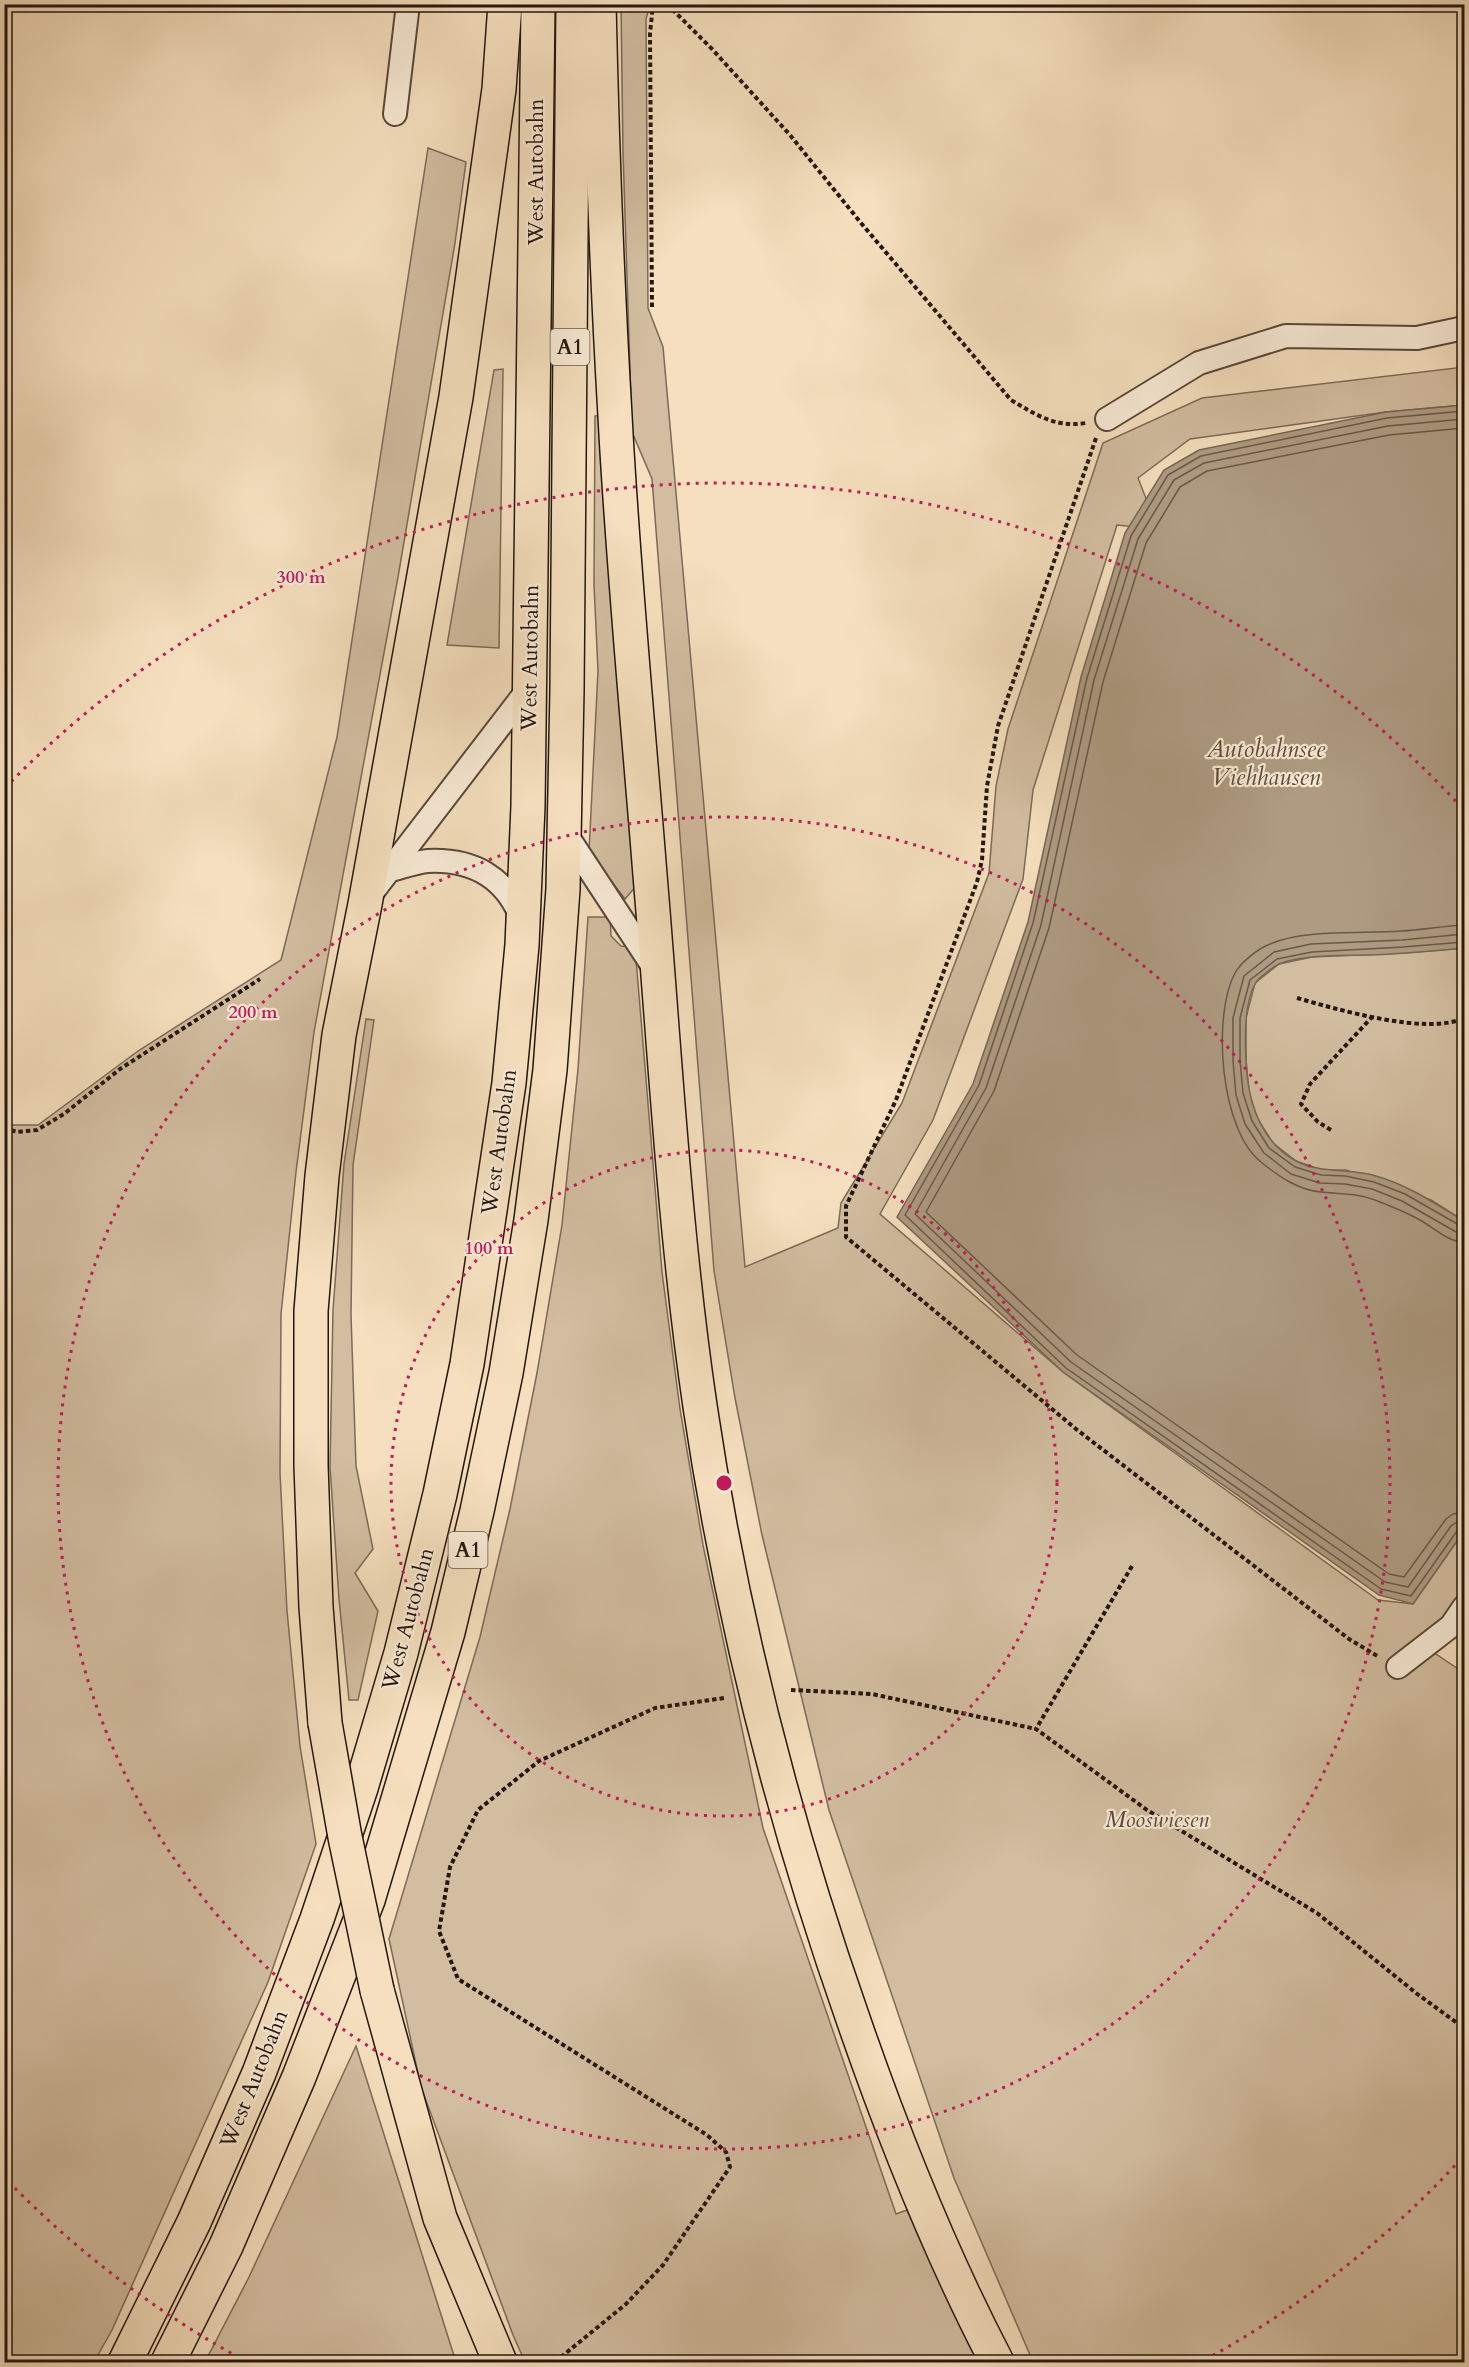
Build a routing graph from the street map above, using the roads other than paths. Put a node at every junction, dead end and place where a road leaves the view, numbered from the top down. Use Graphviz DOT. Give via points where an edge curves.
graph roads {
  1 [pos="408,4"];
  2 [pos="505,4"];
  3 [pos="538,4"];
  4 [pos="573,4"];
  5 [pos="599,4"];
  6 [pos="395,114"];
  7 [pos="1464,328"];
  8 [pos="1107,419"];
  9 [pos="529,688"];
  10 [pos="564,831"];
  11 [pos="387,871"];
  12 [pos="365,904"];
  13 [pos="523,922"];
  14 [pos="658,975"];
  15 [pos="1464,1607"];
  16 [pos="1398,1667"];
  17 [pos="124,2362"];
  18 [pos="168,2362"];
  19 [pos="500,2362"];
  20 [pos="997,2362"];
  1 -- 6 [label="street"];
  2 -- 12 [label="highway" via="499,89 456,397"];
  3 -- 9 [label="highway, West Autobahn / A1"];
  4 -- 10 [label="highway, West Autobahn / A1"];
  5 -- 14 [label="highway" via="615,419"];
  7 -- 8 [label="street" via="1417,338 1286,336 1199,363"];
  9 -- 11 [label="street"];
  9 -- 13 [label="highway, West Autobahn / A1"];
  10 -- 14 [label="street"];
  10 -- 18 [label="highway, West Autobahn / A1" via="550,1070 531,1220 506,1373 448,1632 368,1900 295,2087 226,2246"];
  11 -- 12 [label="street"];
  11 -- 13 [label="street" via="427,861 468,864 496,879 516,903"];
  12 -- 19 [label="highway, bridge" via="339,1035 311,1311 312,1512 325,1723 377,1990 440,2218"];
  13 -- 17 [label="highway, West Autobahn / A1" via="509,1083 467,1364 401,1653 317,1919 259,2073 194,2222"];
  14 -- 20 [label="highway" via="682,1267 700,1405 751,1680 786,1814 886,2114 936,2234"];
  15 -- 16 [label="street" via="1451,1626"];
}
